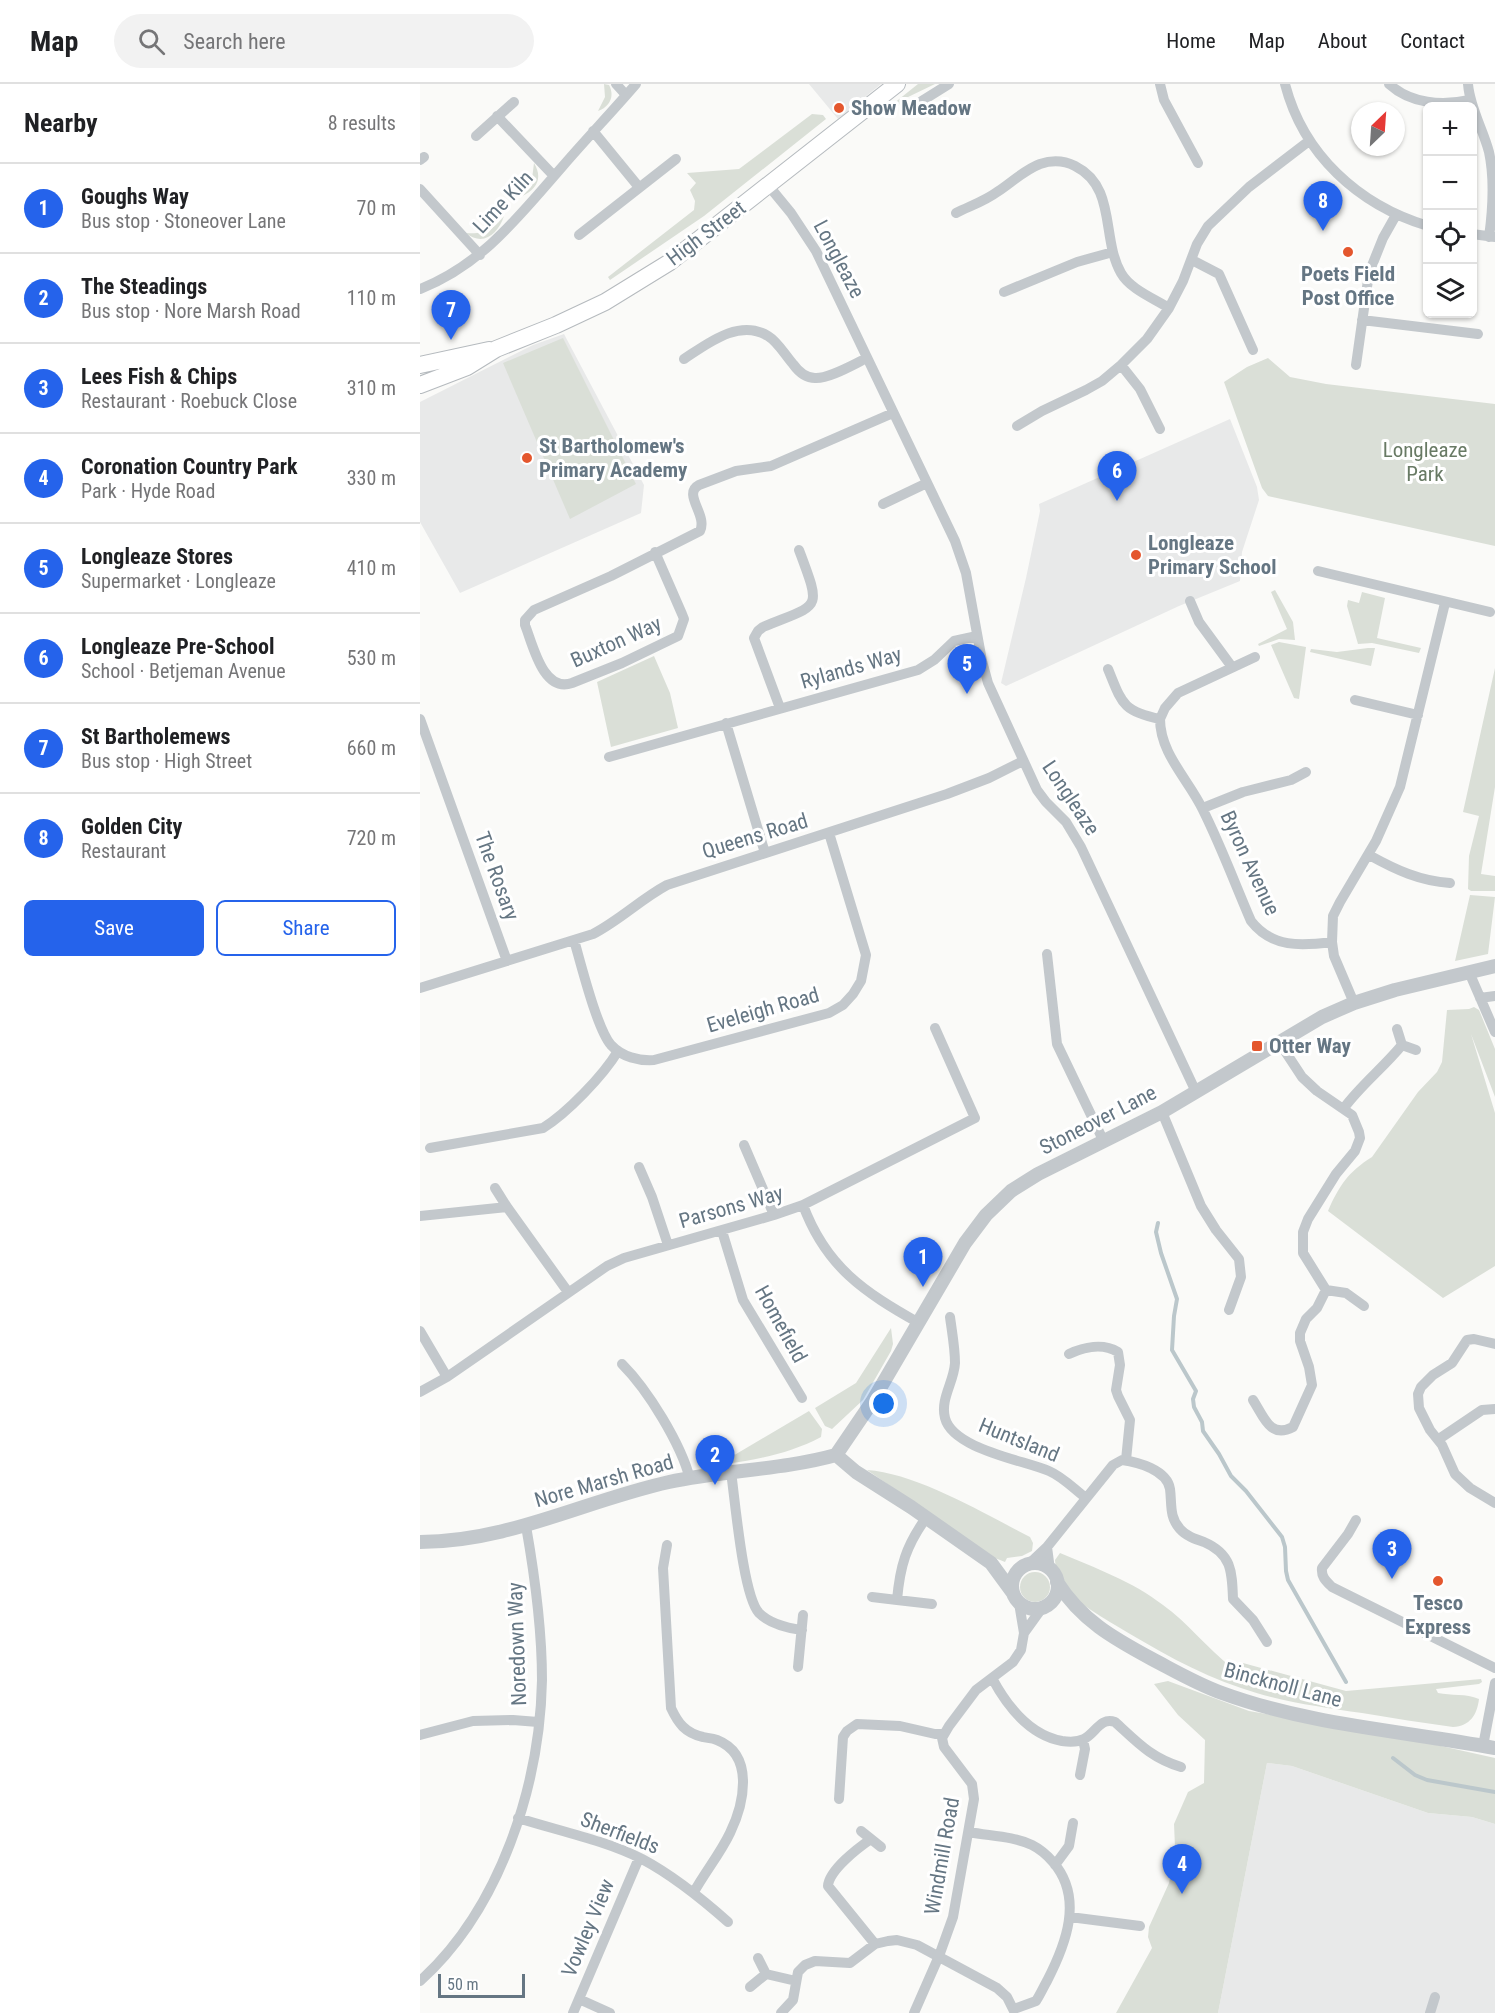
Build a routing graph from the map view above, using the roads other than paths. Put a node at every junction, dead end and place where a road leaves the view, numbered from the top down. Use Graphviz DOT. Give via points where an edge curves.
graph roads {
  1 [pos="615,84"];
  2 [pos="636,84"];
  3 [pos="897,84"];
  4 [pos="949,84"];
  5 [pos="1160,84"];
  6 [pos="1285,84"];
  7 [pos="1389,84"];
  8 [pos="1468,84"];
  9 [pos="626,95"];
  10 [pos="1470,100"];
  11 [pos="513,102"];
  12 [pos="909,110"];
  13 [pos="497,117"];
  14 [pos="1495,129"];
  15 [pos="593,131"];
  16 [pos="1484,133"];
  17 [pos="476,136"];
  18 [pos="1309,141"];
  19 [pos="676,159"];
  20 [pos="1198,163"];
  21 [pos="554,176"];
  22 [pos="768,185"];
  23 [pos="638,186"];
  24 [pos="420,189"];
  25 [pos="956,213"];
  26 [pos="1396,215"];
  27 [pos="1423,224"];
  28 [pos="579,235"];
  29 [pos="1477,235"];
  30 [pos="1492,237"];
  31 [pos="1113,252"];
  32 [pos="480,255"];
  33 [pos="1192,260"];
  34 [pos="420,289"];
  35 [pos="1004,292"];
  36 [pos="1169,308"];
  37 [pos="1362,320"];
  38 [pos="1478,334"];
  39 [pos="496,349"];
  40 [pos="1253,350"];
  41 [pos="867,358"];
  42 [pos="684,359"];
  43 [pos="420,365"];
  44 [pos="1121,365"];
  45 [pos="1356,365"];
  46 [pos="420,385"];
  47 [pos="893,413"];
  48 [pos="1017,426"];
  49 [pos="1160,429"];
  50 [pos="927,483"];
  51 [pos="883,504"];
  52 [pos="799,550"];
  53 [pos="655,552"];
  54 [pos="1318,571"];
  55 [pos="1190,601"];
  56 [pos="1445,603"];
  57 [pos="1490,612"];
  58 [pos="977,636"];
  59 [pos="1255,657"];
  60 [pos="1232,666"];
  61 [pos="1108,669"];
  62 [pos="1355,700"];
  63 [pos="780,708"];
  64 [pos="1418,715"];
  65 [pos="420,719"];
  66 [pos="1160,719"];
  67 [pos="726,723"];
  68 [pos="609,757"];
  69 [pos="1023,761"];
  70 [pos="1306,772"];
  71 [pos="1203,808"];
  72 [pos="829,833"];
  73 [pos="765,853"];
  74 [pos="1369,855"];
  75 [pos="1450,883"];
  76 [pos="574,940"];
  77 [pos="1332,942"];
  78 [pos="1047,954"];
  79 [pos="507,961"];
  80 [pos="1495,966"];
  81 [pos="1469,972"];
  82 [pos="420,988"];
  83 [pos="1495,996"];
  84 [pos="1480,998"];
  85 [pos="1354,1003"];
  86 [pos="935,1029"];
  87 [pos="1397,1029"];
  88 [pos="1495,1032"];
  89 [pos="1279,1042"];
  90 [pos="1402,1045"];
  91 [pos="1416,1050"];
  92 [pos="618,1051"];
  93 [pos="1196,1092"];
  94 [pos="1344,1108"];
  95 [pos="1162,1112"];
  96 [pos="1104,1142"];
  97 [pos="744,1145"];
  98 [pos="430,1148"];
  99 [pos="639,1167"];
  100 [pos="495,1188"];
  101 [pos="803,1205"];
  102 [pos="507,1207"];
  103 [pos="774,1215"];
  104 [pos="420,1216"];
  105 [pos="722,1231"];
  106 [pos="668,1245"];
  107 [pos="1326,1290"];
  108 [pos="568,1292"];
  109 [pos="1364,1306"];
  110 [pos="1229,1310"];
  111 [pos="950,1317"];
  112 [pos="919,1323"];
  113 [pos="420,1331"];
  114 [pos="1495,1344"];
  115 [pos="1069,1354"];
  116 [pos="622,1364"];
  117 [pos="649,1373"];
  118 [pos="447,1377"];
  119 [pos="639,1381"];
  120 [pos="420,1392"];
  121 [pos="802,1398"];
  122 [pos="1253,1400"];
  123 [pos="1495,1409"];
  124 [pos="1439,1439"];
  125 [pos="836,1455"];
  126 [pos="1126,1460"];
  127 [pos="731,1472"];
  128 [pos="690,1479"];
  129 [pos="1086,1498"];
  130 [pos="1495,1503"];
  131 [pos="926,1518"];
  132 [pos="1356,1520"];
  133 [pos="526,1526"];
  134 [pos="420,1542"];
  135 [pos="667,1545"];
  136 [pos="1047,1547"];
  137 [pos="991,1563"];
  138 [pos="1026,1566"];
  139 [pos="1050,1570"];
  140 [pos="1057,1582"];
  141 [pos="872,1597"];
  142 [pos="1016,1598"];
  143 [pos="897,1600"];
  144 [pos="932,1604"];
  145 [pos="1045,1606"];
  146 [pos="1080,1612"];
  147 [pos="803,1615"];
  148 [pos="802,1630"];
  149 [pos="1024,1634"];
  150 [pos="1267,1642"];
  151 [pos="798,1667"];
  152 [pos="1495,1668"];
  153 [pos="992,1678"];
  154 [pos="1495,1683"];
  155 [pos="538,1722"];
  156 [pos="944,1734"];
  157 [pos="420,1735"];
  158 [pos="1083,1740"];
  159 [pos="1489,1747"];
  160 [pos="1181,1767"];
  161 [pos="1080,1775"];
  162 [pos="839,1799"];
  163 [pos="519,1818"];
  164 [pos="1073,1823"];
  165 [pos="861,1831"];
  166 [pos="969,1832"];
  167 [pos="871,1839"];
  168 [pos="881,1847"];
  169 [pos="639,1858"];
  170 [pos="1055,1865"];
  171 [pos="694,1892"];
  172 [pos="1070,1917"];
  173 [pos="728,1922"];
  174 [pos="1140,1926"];
  175 [pos="874,1944"];
  176 [pos="939,1956"];
  177 [pos="758,1958"];
  178 [pos="766,1974"];
  179 [pos="420,1981"];
  180 [pos="796,1981"];
  181 [pos="750,1987"];
  182 [pos="1435,1996"];
  183 [pos="579,1999"];
  184 [pos="1014,2011"];
  185 [pos="573,2013"];
  186 [pos="610,2013"];
  187 [pos="781,2013"];
  188 [pos="914,2013"];
  189 [pos="1430,2013"];
  1 -- 9 [label="street"];
  2 -- 9 [label="street, Lime Kiln"];
  3 -- 22 [label="main road, High Street"];
  4 -- 12 [label="street"];
  5 -- 20 [label="street" via="1164,100"];
  6 -- 18 [label="street"];
  7 -- 10 [label="street" via="1432,103"];
  8 -- 10 [label="street"];
  9 -- 15 [label="street, Lime Kiln"];
  10 -- 16 [label="street"];
  11 -- 13 [label="street"];
  13 -- 17 [label="street"];
  13 -- 21 [label="street, Lime Kiln"];
  14 -- 16 [label="street"];
  15 -- 21 [label="street, Lime Kiln"];
  15 -- 23 [label="street"];
  16 -- 30 [label="street" via="1494,178"];
  18 -- 26 [label="street" via="1341,178"];
  18 -- 33 [label="street" via="1249,187 1208,226"];
  19 -- 23 [label="street"];
  21 -- 32 [label="street, Lime Kiln"];
  22 -- 39 [label="main road, High Street" via="670,262 605,302"];
  22 -- 41 [label="street, Longleaze" via="816,251"];
  23 -- 28 [label="street"];
  24 -- 32 [label="street, Lime Kiln"];
  25 -- 31 [label="street" via="995,194 1028,170 1048,162 1064,162 1083,171 1100,190"];
  26 -- 27 [label="street"];
  26 -- 37 [label="street" via="1369,273"];
  29 -- 30 [label="street"];
  31 -- 35 [label="street" via="1077,262"];
  31 -- 36 [label="street" via="1124,278"];
  32 -- 34 [label="street, Lime Kiln" via="448,277"];
  33 -- 36 [label="street"];
  33 -- 40 [label="street" via="1219,274"];
  36 -- 44 [label="street" via="1147,339"];
  37 -- 38 [label="street"];
  37 -- 45 [label="street"];
  39 -- 43 [label="main road, High Street"];
  39 -- 46 [label="main road, High Street" via="467,367"];
  41 -- 42 [label="street" via="817,379 795,368 769,336 746,330 725,334"];
  41 -- 47 [label="street, Longleaze"];
  44 -- 48 [label="street" via="1094,386"];
  44 -- 49 [label="street" via="1140,389"];
  47 -- 50 [label="street, Longleaze"];
  47 -- 53 [label="street, Buxton Way" via="771,466 736,471 694,487 693,497 703,522 700,531"];
  50 -- 51 [label="street"];
  50 -- 58 [label="street, Longleaze" via="964,566"];
  52 -- 63 [label="street" via="814,593 813,603 763,627 754,638"];
  53 -- 53 [label="street, Buxton Way" via="684,619 678,636 572,683 553,682 545,673 525,625 529,615"];
  54 -- 56 [label="street"];
  55 -- 60 [label="street" via="1199,622"];
  56 -- 57 [label="street"];
  56 -- 64 [label="street"];
  58 -- 63 [label="street, Rylands Way" via="954,641 918,670"];
  58 -- 69 [label="street, Longleaze" via="988,683"];
  59 -- 60 [label="street"];
  60 -- 66 [label="street" via="1178,693"];
  61 -- 66 [label="street" via="1124,705 1137,714"];
  62 -- 64 [label="street"];
  63 -- 67 [label="street, Rylands Way"];
  64 -- 74 [label="street" via="1400,787"];
  65 -- 79 [label="street, The Rosary"];
  66 -- 71 [label="street, Byron Avenue" via="1167,749"];
  67 -- 68 [label="street, Rylands Way"];
  67 -- 73 [label="street"];
  69 -- 72 [label="street, Queens Road" via="964,788"];
  69 -- 93 [label="street, Longleaze" via="1041,796 1066,822 1081,847"];
  70 -- 71 [label="street, Byron Avenue"];
  71 -- 77 [label="street, Byron Avenue" via="1256,927 1289,944"];
  72 -- 73 [label="street, Queens Road"];
  72 -- 92 [label="street, Eveleigh Road" via="866,955 861,981 848,1000 816,1017 654,1059 638,1060"];
  73 -- 76 [label="street, Queens Road" via="667,885 601,930"];
  74 -- 75 [label="street" via="1420,879"];
  74 -- 77 [label="street" via="1336,909"];
  76 -- 79 [label="street, Queens Road"];
  76 -- 92 [label="street" via="605,1036"];
  77 -- 85 [label="street"];
  78 -- 96 [label="street" via="1057,1044"];
  79 -- 82 [label="street"];
  80 -- 81 [label="street, Stoneover Lane"];
  81 -- 84 [label="street"];
  81 -- 85 [label="street, Stoneover Lane"];
  83 -- 84 [label="street"];
  84 -- 88 [label="street"];
  85 -- 89 [label="street, Stoneover Lane"];
  86 -- 101 [label="street, Parsons Way" via="975,1118"];
  87 -- 90 [label="street"];
  89 -- 93 [label="street, Stoneover Lane"];
  89 -- 94 [label="street" via="1309,1084"];
  90 -- 91 [label="street"];
  90 -- 94 [label="street"];
  92 -- 98 [label="street" via="604,1072 543,1128"];
  93 -- 95 [label="street, Stoneover Lane"];
  94 -- 107 [label="street" via="1356,1121 1360,1138 1308,1219 1302,1238 1303,1252"];
  95 -- 96 [label="street, Stoneover Lane"];
  95 -- 110 [label="street" via="1201,1206 1239,1259 1241,1277"];
  96 -- 112 [label="street, Stoneover Lane" via="1024,1182 996,1204 965,1243"];
  97 -- 103 [label="street"];
  99 -- 106 [label="street"];
  100 -- 102 [label="street"];
  101 -- 103 [label="street, Parsons Way"];
  101 -- 112 [label="street" via="821,1242 847,1275 882,1303"];
  102 -- 104 [label="street"];
  102 -- 108 [label="street"];
  103 -- 105 [label="street, Parsons Way"];
  105 -- 106 [label="street, Parsons Way"];
  105 -- 121 [label="street, Homefield" via="743,1300"];
  106 -- 108 [label="street, Parsons Way" via="624,1258"];
  107 -- 109 [label="street" via="1346,1293"];
  107 -- 122 [label="street" via="1300,1333 1312,1385 1293,1427 1274,1430"];
  108 -- 118 [label="street, Parsons Way"];
  111 -- 129 [label="street, Huntsland" via="955,1362 944,1410 951,1430 1001,1457 1051,1472"];
  112 -- 125 [label="street, Stoneover Lane"];
  113 -- 118 [label="street"];
  114 -- 124 [label="street" via="1467,1340 1452,1363 1421,1387 1419,1408"];
  115 -- 126 [label="street" via="1094,1347 1118,1352 1116,1390 1130,1420"];
  116 -- 119 [label="street"];
  117 -- 119 [label="street"];
  118 -- 120 [label="street, Parsons Way"];
  119 -- 128 [label="street" via="685,1459"];
  123 -- 124 [label="street" via="1482,1410"];
  124 -- 130 [label="street" via="1455,1474"];
  125 -- 127 [label="street, Nore Marsh Road"];
  125 -- 131 [label="street"];
  126 -- 129 [label="street" via="1113,1465"];
  126 -- 150 [label="street" via="1155,1471 1168,1481 1171,1512 1178,1527 1222,1555 1231,1570 1233,1599"];
  127 -- 128 [label="street, Nore Marsh Road"];
  127 -- 148 [label="street" via="744,1569 754,1604 766,1618"];
  128 -- 133 [label="street, Nore Marsh Road" via="621,1494"];
  129 -- 136 [label="street"];
  131 -- 137 [label="street"];
  131 -- 143 [label="street" via="903,1558"];
  132 -- 152 [label="street" via="1322,1568 1324,1580"];
  133 -- 134 [label="street, Nore Marsh Road" via="454,1541"];
  133 -- 155 [label="street, Noredown Way" via="540,1626 542,1681"];
  135 -- 171 [label="street" via="663,1568 671,1708 687,1732 728,1746 740,1759 744,1773 731,1832"];
  136 -- 138 [label="street"];
  136 -- 139 [label="street"];
  137 -- 138 [label="street"];
  137 -- 142 [label="street"];
  138 -- 139 [label="street" via="1040,1564"];
  138 -- 142 [label="street" via="1013,1579"];
  139 -- 140 [label="street"];
  140 -- 145 [label="street" via="1056,1595"];
  140 -- 146 [label="street, Bincknoll Lane"];
  141 -- 143 [label="street"];
  142 -- 145 [label="street" via="1032,1609"];
  142 -- 149 [label="street"];
  143 -- 144 [label="street"];
  145 -- 146 [label="street, Bincknoll Lane" via="1063,1606"];
  145 -- 149 [label="street"];
  146 -- 159 [label="street, Bincknoll Lane" via="1137,1651 1224,1693 1340,1722"];
  147 -- 148 [label="street"];
  148 -- 151 [label="street"];
  149 -- 153 [label="street" via="1021,1650 1013,1662"];
  153 -- 156 [label="street" via="976,1690"];
  153 -- 158 [label="street" via="1036,1733 1062,1741"];
  154 -- 159 [label="street"];
  155 -- 157 [label="street" via="473,1721"];
  155 -- 163 [label="street, Noredown Way"];
  156 -- 162 [label="street" via="900,1726 853,1726 843,1737"];
  156 -- 166 [label="street, Windmill Road" via="944,1747 974,1791"];
  158 -- 160 [label="street" via="1100,1724 1115,1722 1153,1756"];
  158 -- 161 [label="street"];
  163 -- 169 [label="street, Sherfields"];
  163 -- 179 [label="street, Noredown Way" via="483,1902 464,1932"];
  164 -- 170 [label="street" via="1069,1846"];
  165 -- 167 [label="street"];
  166 -- 170 [label="street" via="1032,1845"];
  166 -- 176 [label="street, Windmill Road" via="953,1917"];
  167 -- 168 [label="street"];
  167 -- 175 [label="street" via="834,1871 828,1886"];
  169 -- 171 [label="street, Sherfields"];
  169 -- 183 [label="street, Vowley View"];
  170 -- 172 [label="street" via="1067,1886"];
  171 -- 173 [label="street, Sherfields"];
  172 -- 174 [label="street"];
  172 -- 184 [label="street" via="1061,1952 1039,1997"];
  175 -- 176 [label="street" via="897,1940"];
  175 -- 180 [label="street" via="850,1963 809,1963 801,1968"];
  176 -- 184 [label="street" via="997,1988"];
  176 -- 188 [label="street, Windmill Road"];
  177 -- 178 [label="street"];
  178 -- 180 [label="street"];
  178 -- 181 [label="street"];
  180 -- 187 [label="street" via="793,2000"];
  182 -- 189 [label="street"];
  183 -- 185 [label="street, Vowley View"];
  183 -- 186 [label="street"];
}
